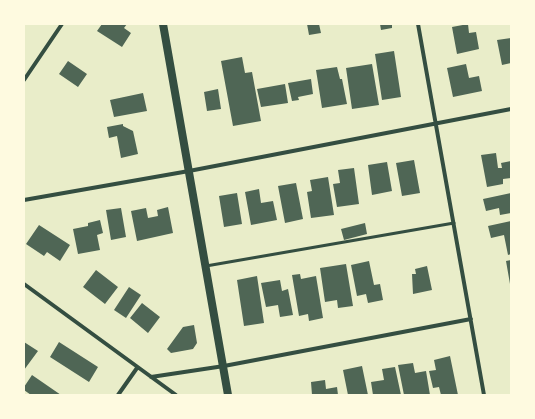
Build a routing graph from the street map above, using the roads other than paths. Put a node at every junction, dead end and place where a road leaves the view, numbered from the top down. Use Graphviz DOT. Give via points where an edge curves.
graph roads {
  1 [pos="62,24"];
  2 [pos="164,24"];
  3 [pos="418,24"];
  4 [pos="24,80"];
  5 [pos="511,109"];
  6 [pos="436,123"];
  7 [pos="189,171"];
  8 [pos="24,200"];
  9 [pos="454,223"];
  10 [pos="206,266"];
  11 [pos="24,284"];
  12 [pos="471,319"];
  13 [pos="224,366"];
  14 [pos="138,368"];
  15 [pos="151,377"];
  16 [pos="118,395"];
  17 [pos="176,395"];
  18 [pos="228,395"];
  19 [pos="484,395"];
  1 -- 4 [label="street"];
  2 -- 7 [label="main road"];
  3 -- 6 [label="street"];
  5 -- 6 [label="street"];
  6 -- 7 [label="street"];
  6 -- 9 [label="street"];
  7 -- 8 [label="street"];
  7 -- 10 [label="main road"];
  9 -- 10 [label="lane"];
  9 -- 12 [label="street"];
  10 -- 13 [label="main road"];
  11 -- 14 [label="street"];
  12 -- 13 [label="street"];
  12 -- 19 [label="street"];
  13 -- 15 [label="street"];
  13 -- 18 [label="main road"];
  14 -- 15 [label="street"];
  14 -- 16 [label="street"];
  15 -- 17 [label="street"];
}
